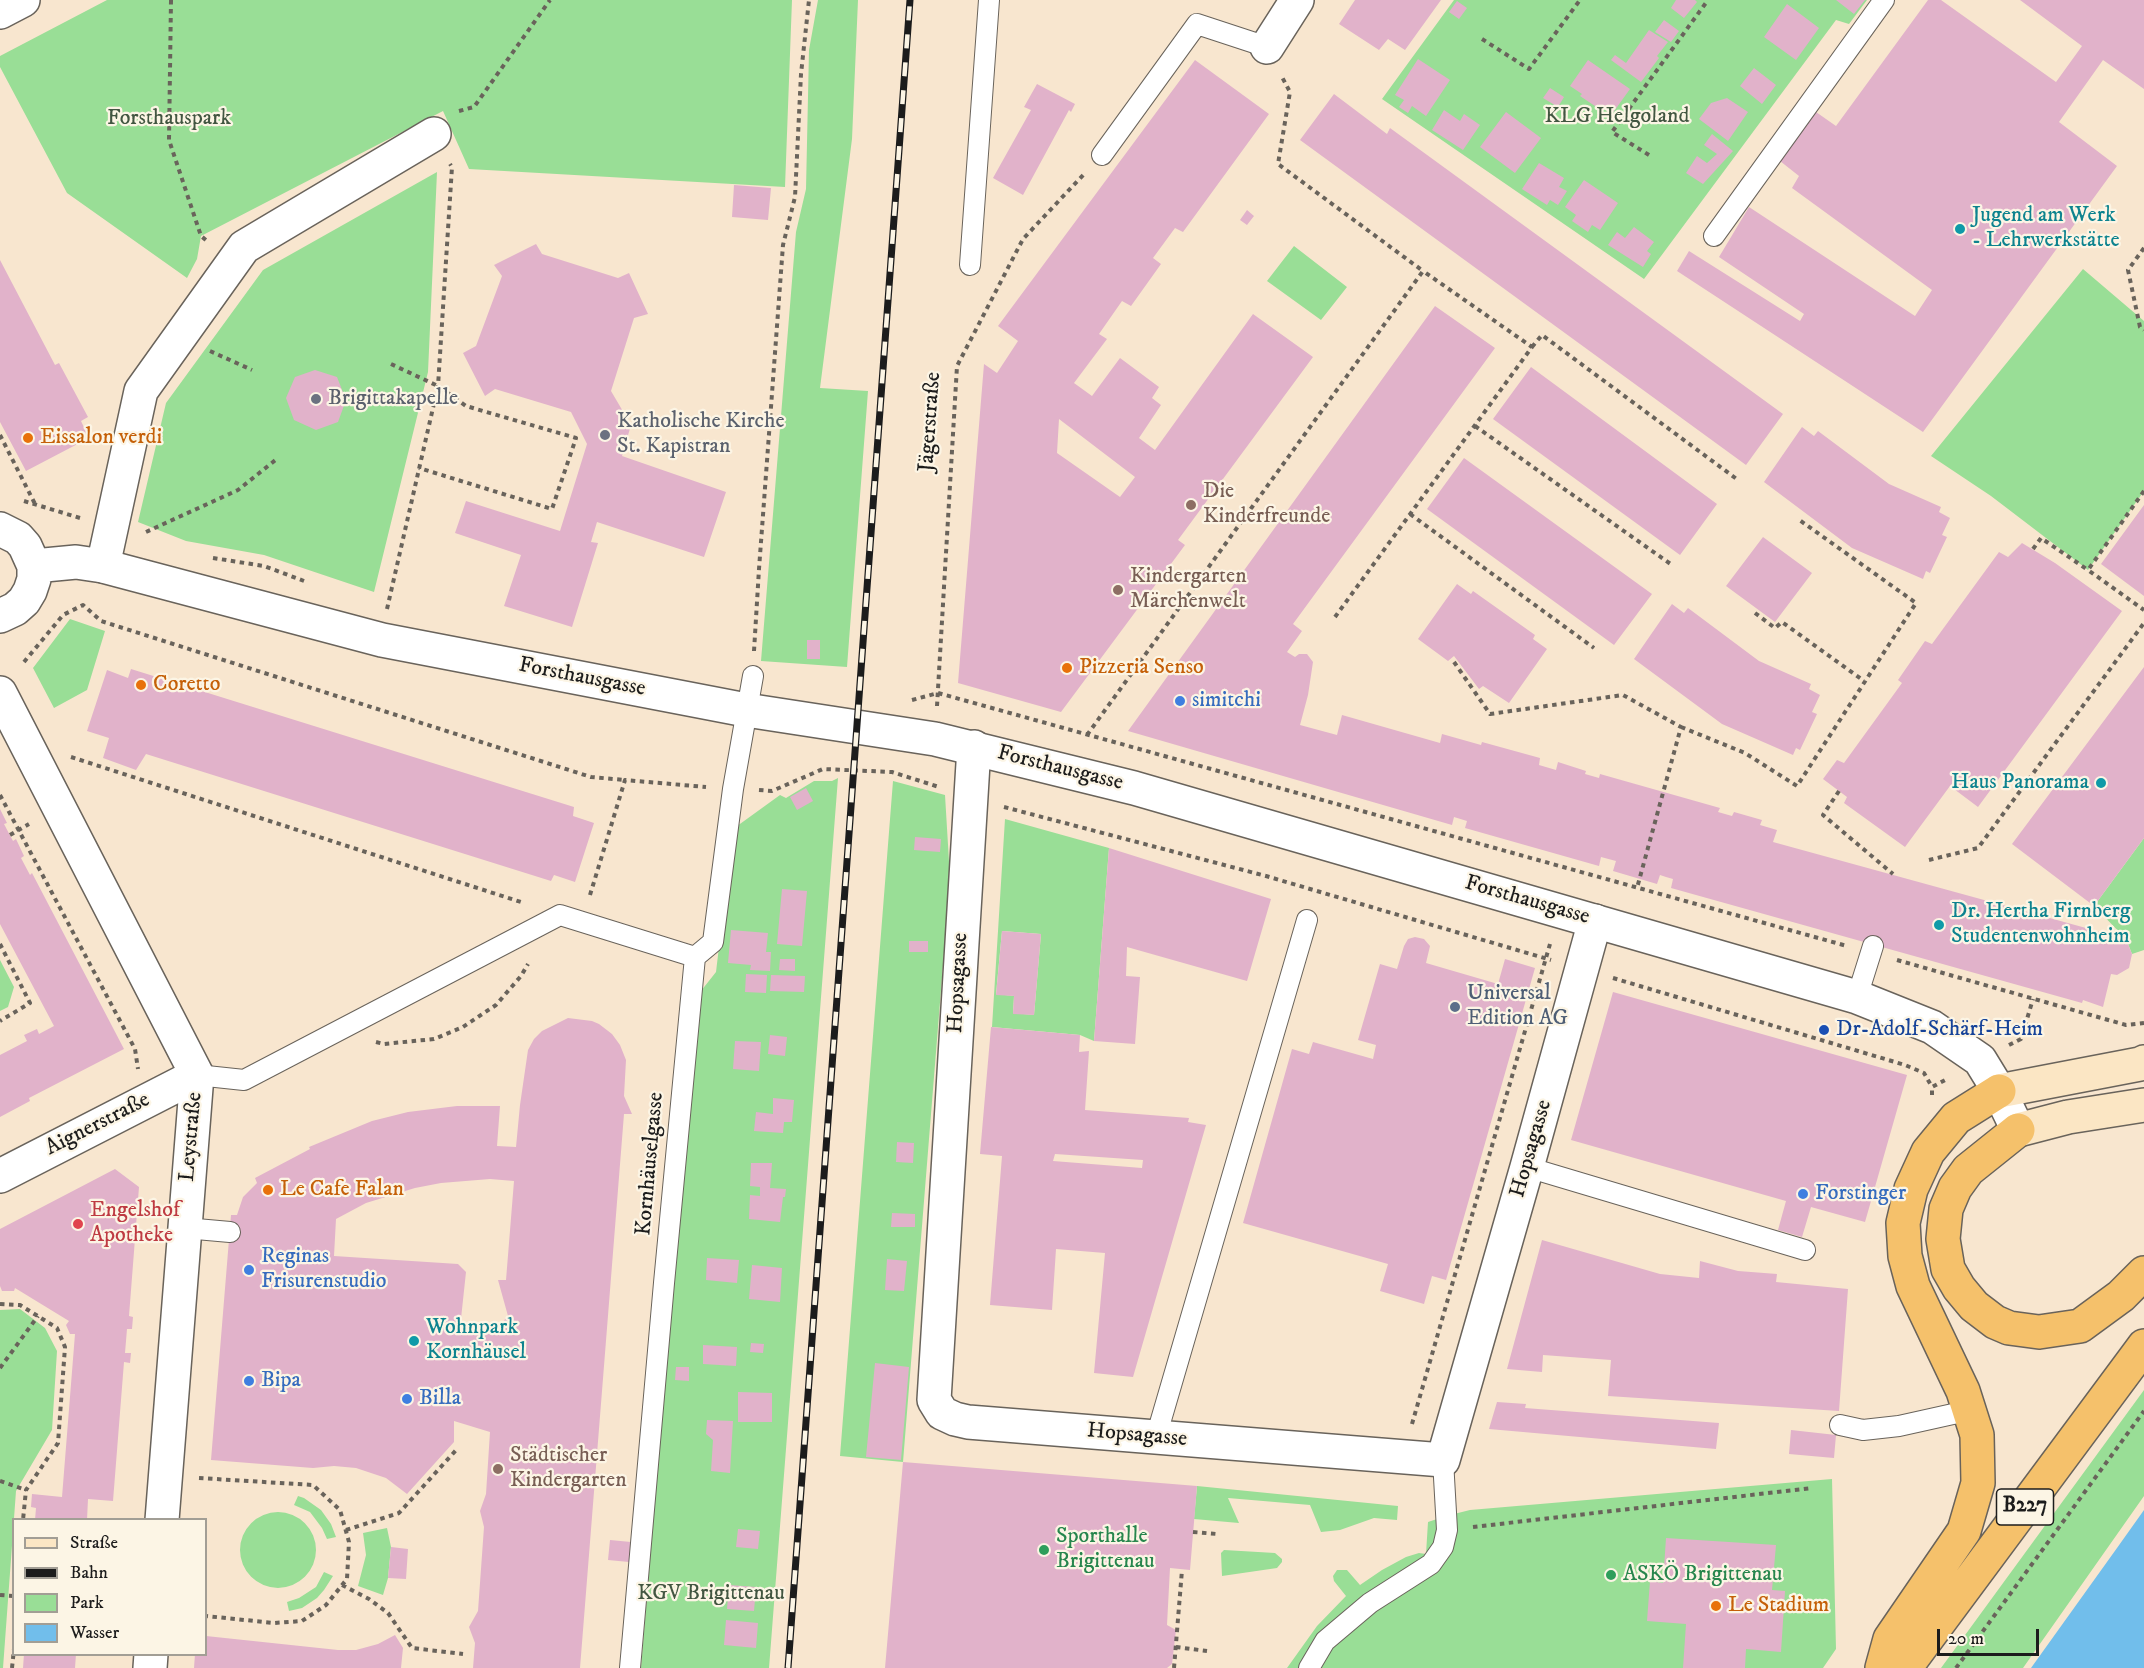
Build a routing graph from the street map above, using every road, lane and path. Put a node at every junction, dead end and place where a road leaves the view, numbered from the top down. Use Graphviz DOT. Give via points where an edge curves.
graph roads {
  1 [pos="23,0"];
  2 [pos="171,0"];
  3 [pos="550,0"];
  4 [pos="809,0"];
  5 [pos="989,0"];
  6 [pos="1004,0"];
  7 [pos="1297,0"];
  8 [pos="1580,0"];
  9 [pos="1708,0"];
  10 [pos="1884,0"];
  11 [pos="0,12"];
  12 [pos="987,31"];
  13 [pos="1482,39"];
  14 [pos="1267,47"];
  15 [pos="434,135"];
  16 [pos="1102,155"];
  17 [pos="1649,155"];
  18 [pos="1714,236"];
  19 [pos="2144,248"];
  20 [pos="234,262"];
  21 [pos="970,265"];
  22 [pos="1423,271"];
  23 [pos="2144,330"];
  24 [pos="179,338"];
  25 [pos="1532,347"];
  26 [pos="391,364"];
  27 [pos="252,370"];
  28 [pos="438,386"];
  29 [pos="1475,426"];
  30 [pos="0,435"];
  31 [pos="278,458"];
  32 [pos="419,468"];
  33 [pos="1738,480"];
  34 [pos="2144,491"];
  35 [pos="36,504"];
  36 [pos="1410,514"];
  37 [pos="1798,519"];
  38 [pos="0,529"];
  39 [pos="145,532"];
  40 [pos="2033,549"];
  41 [pos="1672,565"];
  42 [pos="34,566"];
  43 [pos="104,566"];
  44 [pos="2088,570"];
  45 [pos="386,610"];
  46 [pos="2144,610"];
  47 [pos="1755,613"];
  48 [pos="0,616"];
  49 [pos="1335,617"];
  50 [pos="2144,623"];
  51 [pos="1594,648"];
  52 [pos="24,662"];
  53 [pos="1454,662"];
  54 [pos="753,676"];
  55 [pos="1864,681"];
  56 [pos="0,693"];
  57 [pos="746,710"];
  58 [pos="1681,728"];
  59 [pos="1087,735"];
  60 [pos="935,739"];
  61 [pos="25,742"];
  62 [pos="974,747"];
  63 [pos="625,780"];
  64 [pos="733,789"];
  65 [pos="1839,791"];
  66 [pos="0,795"];
  67 [pos="970,798"];
  68 [pos="24,827"];
  69 [pos="18,830"];
  70 [pos="10,835"];
  71 [pos="1929,860"];
  72 [pos="1893,874"];
  73 [pos="1637,888"];
  74 [pos="1559,910"];
  75 [pos="555,918"];
  76 [pos="1307,920"];
  77 [pos="1595,921"];
  78 [pos="583,922"];
  79 [pos="0,944"];
  80 [pos="1873,946"];
  81 [pos="695,957"];
  82 [pos="1545,958"];
  83 [pos="1581,969"];
  84 [pos="1857,997"];
  85 [pos="2033,999"];
  86 [pos="0,1021"];
  87 [pos="334,1033"];
  88 [pos="1980,1060"];
  89 [pos="2144,1062"];
  90 [pos="197,1075"];
  91 [pos="1932,1087"];
  92 [pos="2000,1091"];
  93 [pos="143,1102"];
  94 [pos="2144,1105"];
  95 [pos="2018,1130"];
  96 [pos="1527,1167"];
  97 [pos="0,1176"];
  98 [pos="185,1228"];
  99 [pos="230,1232"];
  100 [pos="1805,1250"];
  101 [pos="2144,1273"];
  102 [pos="0,1304"];
  103 [pos="38,1316"];
  104 [pos="2144,1347"];
  105 [pos="0,1368"];
  106 [pos="1968,1407"];
  107 [pos="2144,1411"];
  108 [pos="1840,1425"];
  109 [pos="1156,1437"];
  110 [pos="458,1448"];
  111 [pos="1405,1457"];
  112 [pos="1443,1460"];
  113 [pos="165,1476"];
  114 [pos="0,1481"];
  115 [pos="1812,1488"];
  116 [pos="26,1490"];
  117 [pos="23,1518"];
  118 [pos="162,1518"];
  119 [pos="346,1530"];
  120 [pos="1447,1530"];
  121 [pos="1193,1532"];
  122 [pos="1217,1534"];
  123 [pos="1182,1570"];
  124 [pos="342,1585"];
  125 [pos="207,1616"];
  126 [pos="1176,1647"];
  127 [pos="1207,1651"];
  128 [pos="463,1654"];
  129 [pos="630,1668"];
  130 [pos="1174,1668"];
  131 [pos="1309,1668"];
  132 [pos="1882,1668"];
  133 [pos="1905,1668"];
  134 [pos="1956,1668"];
  1 -- 11 [label="street"];
  2 -- 20 [label="path" via="170,140 201,236"];
  3 -- 15 [label="path" via="474,107 446,116"];
  4 -- 54 [label="path" via="795,197 783,245"];
  5 -- 12 [label="lane"];
  6 -- 12 [label="lane"];
  7 -- 14 [label="street"];
  8 -- 13 [label="path" via="1529,69"];
  9 -- 17 [label="path" via="1612,132"];
  10 -- 18 [label="lane"];
  12 -- 21 [label="lane"];
  14 -- 16 [label="lane" via="1197,24"];
  14 -- 22 [label="path" via="1290,92 1278,164"];
  15 -- 20 [label="street" via="244,248"];
  15 -- 28 [label="path" via="452,167"];
  16 -- 60 [label="path, Jägerstraße" via="1023,239 957,366"];
  19 -- 23 [label="path" via="2128,270 2140,327"];
  20 -- 24 [label="street"];
  22 -- 25 [label="path"];
  22 -- 59 [label="path"];
  24 -- 27 [label="path"];
  24 -- 43 [label="street" via="141,391"];
  25 -- 29 [label="path"];
  25 -- 33 [label="path" via="1542,335"];
  26 -- 28 [label="path"];
  28 -- 32 [label="path"];
  28 -- 32 [label="path" via="466,406 576,438 552,509"];
  29 -- 36 [label="path"];
  29 -- 41 [label="path"];
  30 -- 35 [label="path"];
  31 -- 39 [label="path" via="238,490"];
  32 -- 45 [label="path"];
  34 -- 44 [label="path"];
  36 -- 49 [label="path"];
  36 -- 51 [label="path"];
  37 -- 55 [label="path" via="1916,603"];
  38 -- 42 [label="street" via="18,538"];
  40 -- 44 [label="path" via="2041,538"];
  42 -- 43 [label="street, Forsthausgasse" via="76,562"];
  42 -- 48 [label="street" via="34,579 24,601"];
  43 -- 57 [label="street, Forsthausgasse" via="382,640"];
  44 -- 46 [label="path"];
  47 -- 55 [label="path" via="1775,628 1782,622"];
  50 -- 71 [label="path" via="1978,849"];
  52 -- 63 [label="path" via="63,615 83,605 101,621 591,777"];
  53 -- 58 [label="path" via="1490,714 1623,694"];
  54 -- 57 [label="lane"];
  55 -- 58 [label="path" via="1797,786 1745,753"];
  56 -- 61 [label="street, Leystraße"];
  57 -- 60 [label="street, Forsthausgasse"];
  57 -- 64 [label="lane"];
  58 -- 73 [label="path"];
  60 -- 62 [label="street, Forsthausgasse"];
  61 -- 75 [label="path"];
  61 -- 90 [label="street, Leystraße"];
  62 -- 67 [label="street, Hopsagasse"];
  62 -- 74 [label="street, Forsthausgasse" via="1134,788"];
  63 -- 64 [label="path"];
  63 -- 78 [label="path"];
  64 -- 67 [label="path" via="772,791 823,770 881,771"];
  64 -- 81 [label="lane" via="714,942"];
  65 -- 72 [label="path" via="1823,814"];
  66 -- 69 [label="path"];
  67 -- 82 [label="path" via="1266,876"];
  67 -- 109 [label="street, Hopsagasse" via="934,1400 942,1413 968,1422"];
  68 -- 69 [label="path"];
  69 -- 70 [label="path"];
  69 -- 93 [label="path" via="135,1049"];
  74 -- 77 [label="street, Forsthausgasse"];
  74 -- 82 [label="path"];
  75 -- 78 [label="lane"];
  75 -- 87 [label="lane"];
  75 -- 87 [label="path" via="522,976 496,1005 463,1027 434,1039 384,1044"];
  76 -- 109 [label="lane"];
  77 -- 83 [label="street, Hopsagasse"];
  77 -- 84 [label="street, Forsthausgasse"];
  78 -- 81 [label="lane"];
  79 -- 86 [label="path" via="30,1003"];
  80 -- 84 [label="lane"];
  81 -- 129 [label="lane, Kornhäuselgasse"];
  82 -- 83 [label="path"];
  82 -- 111 [label="path"];
  83 -- 91 [label="path" via="1905,1065 1924,1073"];
  83 -- 96 [label="street, Hopsagasse"];
  84 -- 88 [label="street, Forsthausgasse" via="1932,1027"];
  85 -- 88 [label="path" via="2021,1039"];
  87 -- 90 [label="lane" via="244,1080"];
  88 -- 92 [label="street, Forsthausgasse"];
  89 -- 92 [label="main road"];
  90 -- 93 [label="street, Aignerstraße"];
  90 -- 98 [label="street, Leystraße"];
  92 -- 95 [label="street, Forsthausgasse"];
  92 -- 106 [label="highway" via="1956,1118 1928,1152 1911,1190 1903,1223 1905,1256 1913,1286"];
  93 -- 97 [label="street, Aignerstraße"];
  94 -- 95 [label="main road" via="2068,1117"];
  95 -- 101 [label="highway" via="1968,1170 1946,1209 1943,1239 1948,1269 1974,1306 2009,1328 2039,1332 2080,1326 2121,1296"];
  96 -- 100 [label="lane"];
  96 -- 112 [label="street, Hopsagasse"];
  98 -- 99 [label="lane"];
  98 -- 113 [label="street, Leystraße"];
  102 -- 103 [label="path" via="20,1305"];
  103 -- 105 [label="path"];
  103 -- 116 [label="path" via="57,1328 65,1347 58,1443"];
  104 -- 133 [label="highway, B227"];
  106 -- 108 [label="lane" via="1899,1425 1863,1430"];
  106 -- 132 [label="highway" via="1977,1435 1978,1483 1964,1531 1890,1639"];
  107 -- 134 [label="path"];
  109 -- 111 [label="street, Hopsagasse"];
  110 -- 119 [label="path" via="399,1513"];
  111 -- 112 [label="street, Hopsagasse"];
  112 -- 120 [label="lane"];
  113 -- 118 [label="street, Leystraße"];
  113 -- 119 [label="path" via="313,1485 340,1510"];
  114 -- 116 [label="path"];
  115 -- 120 [label="path"];
  116 -- 117 [label="path"];
  119 -- 124 [label="path" via="347,1579"];
  120 -- 131 [label="lane" via="1443,1547 1431,1564 1370,1603 1325,1641"];
  121 -- 122 [label="path"];
  123 -- 126 [label="path"];
  124 -- 125 [label="path" via="326,1605 302,1621 274,1623"];
  124 -- 128 [label="path" via="388,1613 412,1648"];
  126 -- 127 [label="path"];
  126 -- 130 [label="path"];
}
